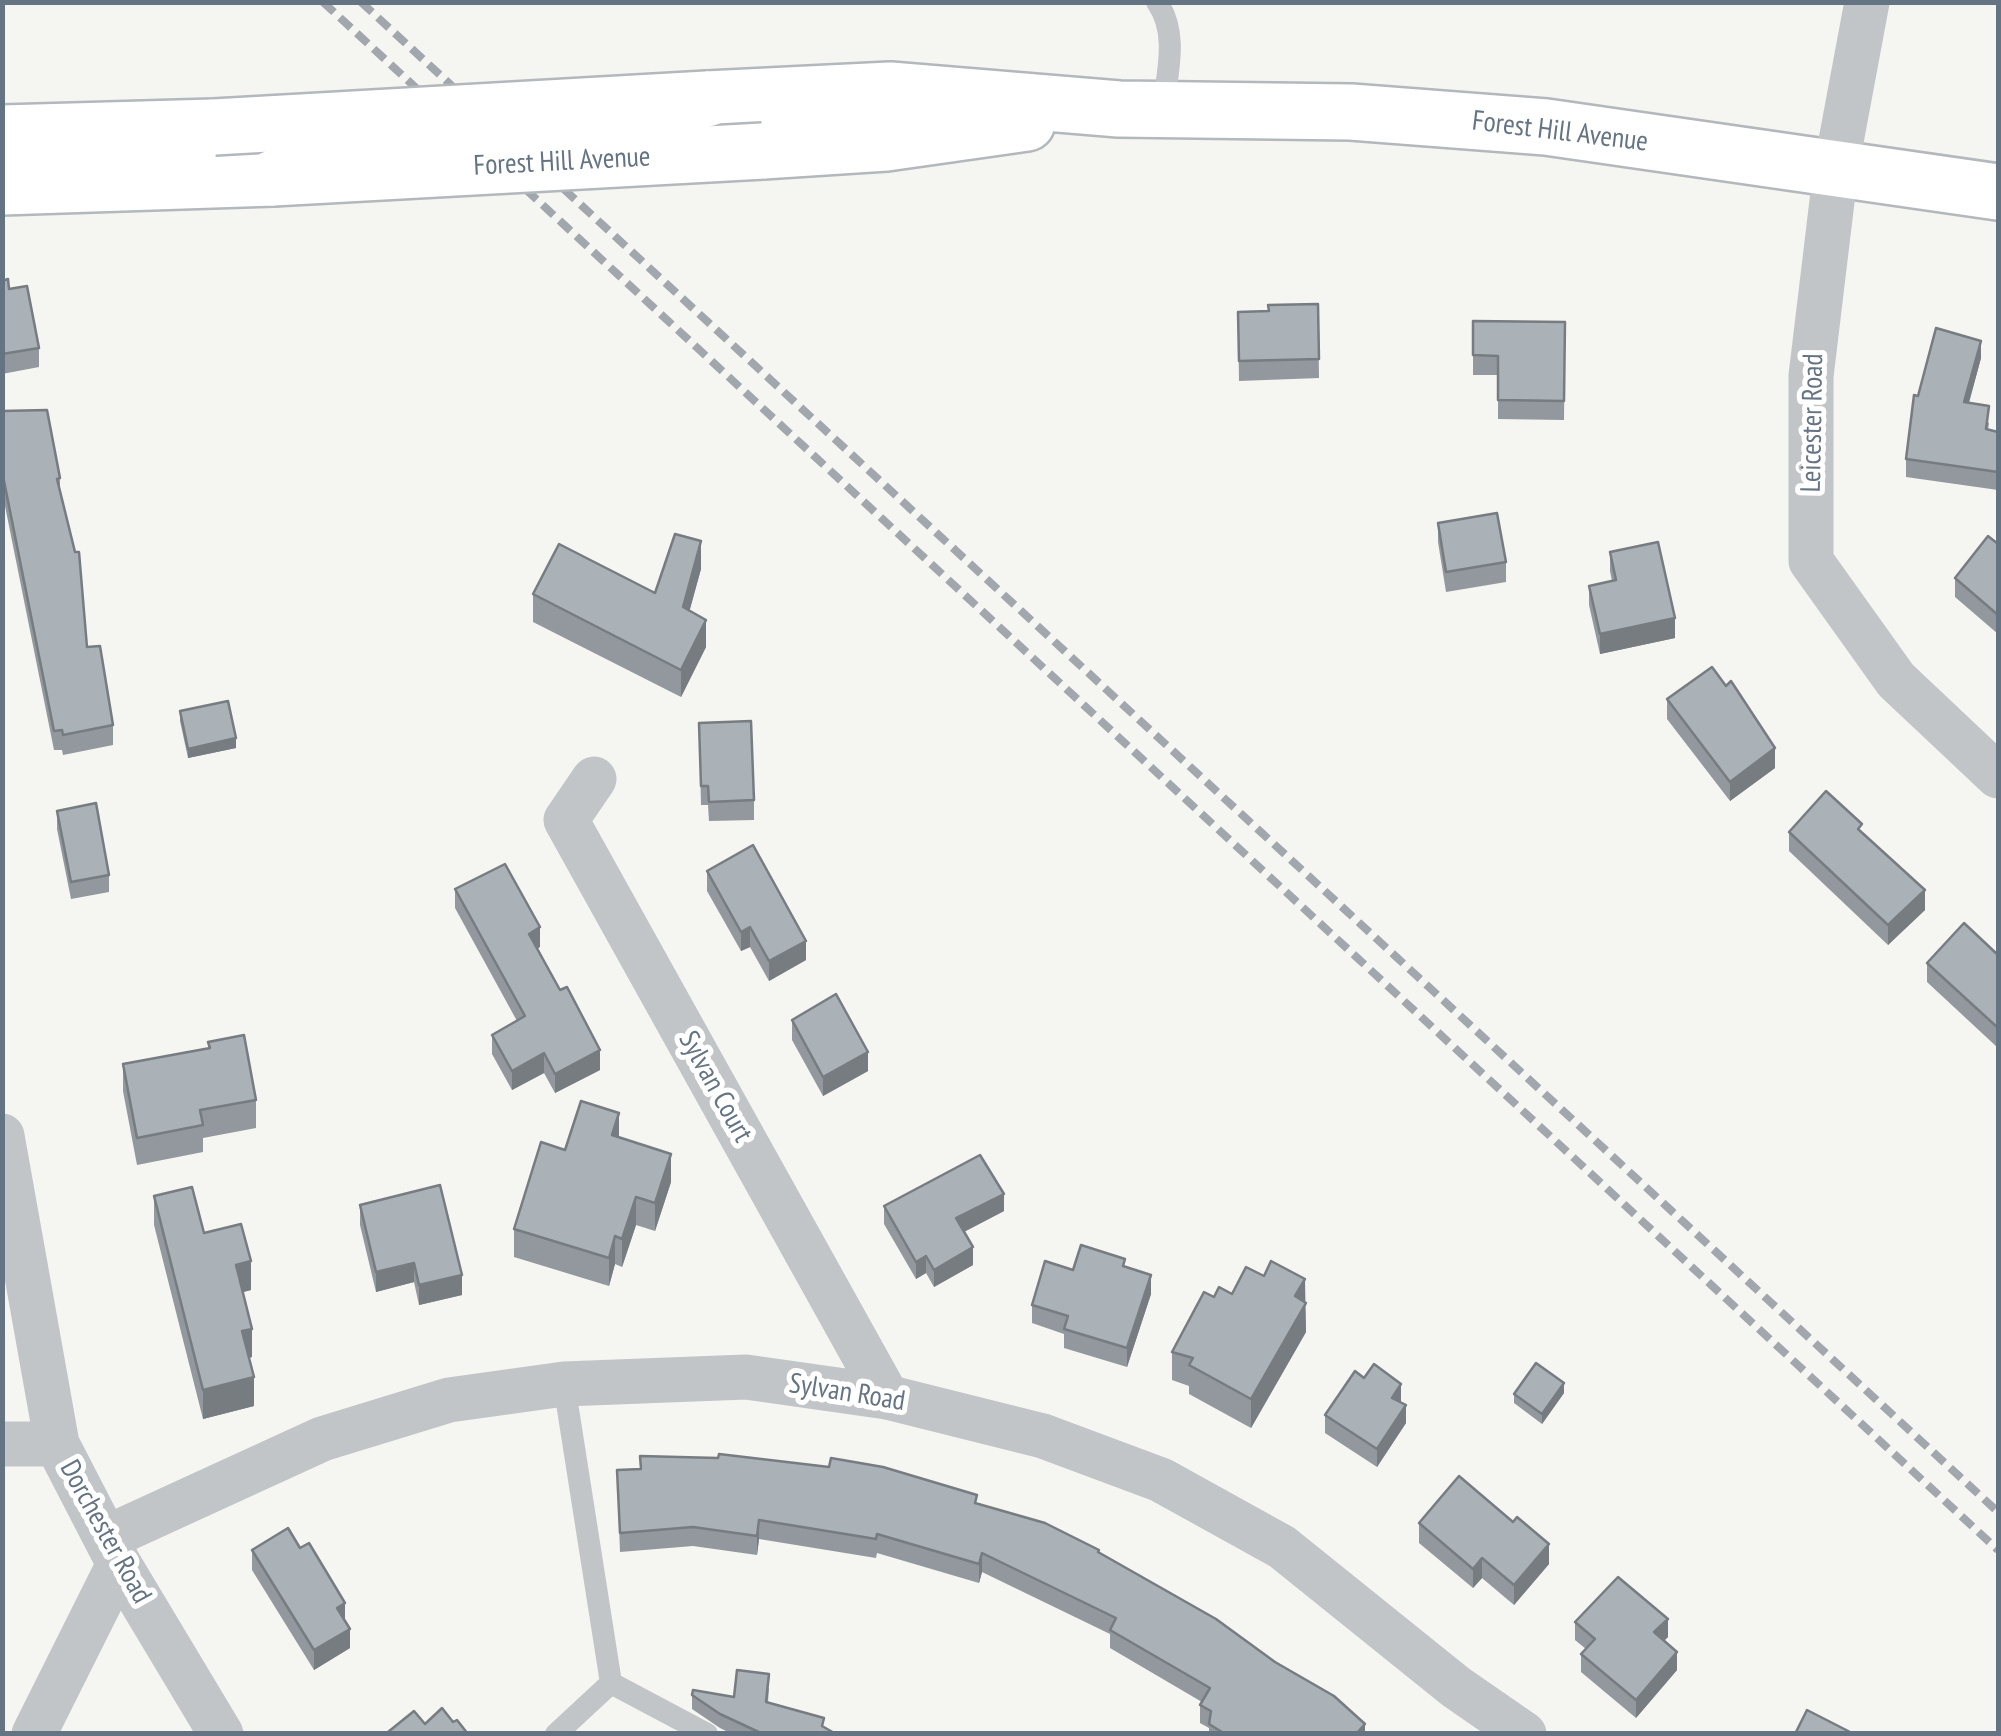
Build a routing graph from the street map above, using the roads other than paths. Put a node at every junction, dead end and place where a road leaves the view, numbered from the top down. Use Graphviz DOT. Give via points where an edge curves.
graph roads {
  1 [pos="1157,2"];
  2 [pos="1866,2"];
  3 [pos="1141,109"];
  4 [pos="2,133"];
  5 [pos="1836,168"];
  6 [pos="2,187"];
  7 [pos="1998,192"];
  8 [pos="1998,776"];
  9 [pos="594,779"];
  10 [pos="3,1137"];
  11 [pos="564,1384"];
  12 [pos="887,1397"];
  13 [pos="2,1444"];
  14 [pos="57,1444"];
  15 [pos="112,1551"];
  16 [pos="611,1683"];
  17 [pos="34,1734"];
  18 [pos="221,1734"];
  19 [pos="556,1734"];
  20 [pos="707,1734"];
  21 [pos="1524,1734"];
  1 -- 3 [label="lane" via="1171,36"];
  2 -- 5 [label="street, Leicester Road"];
  3 -- 4 [label="main road, Forest Hill Avenue, bridge" via="890,90"];
  3 -- 5 [label="main road, Forest Hill Avenue" via="1484,121"];
  3 -- 6 [label="main road, Forest Hill Avenue, bridge" via="886,144"];
  5 -- 7 [label="main road, Forest Hill Avenue"];
  5 -- 8 [label="street, Leicester Road" via="1810,376 1811,561 1896,680"];
  9 -- 12 [label="street, Sylvan Court" via="566,820"];
  10 -- 14 [label="street, Dorchester Road"];
  11 -- 12 [label="street, Sylvan Road" via="746,1377"];
  11 -- 15 [label="street, Sylvan Road" via="449,1400 322,1439"];
  11 -- 16 [label="lane"];
  12 -- 21 [label="street, Sylvan Road" via="1043,1436 1161,1480 1282,1547"];
  13 -- 14 [label="street"];
  14 -- 15 [label="street, Dorchester Road"];
  15 -- 17 [label="street"];
  15 -- 18 [label="street, Dorchester Road"];
  16 -- 19 [label="lane"];
  16 -- 20 [label="lane"];
}
